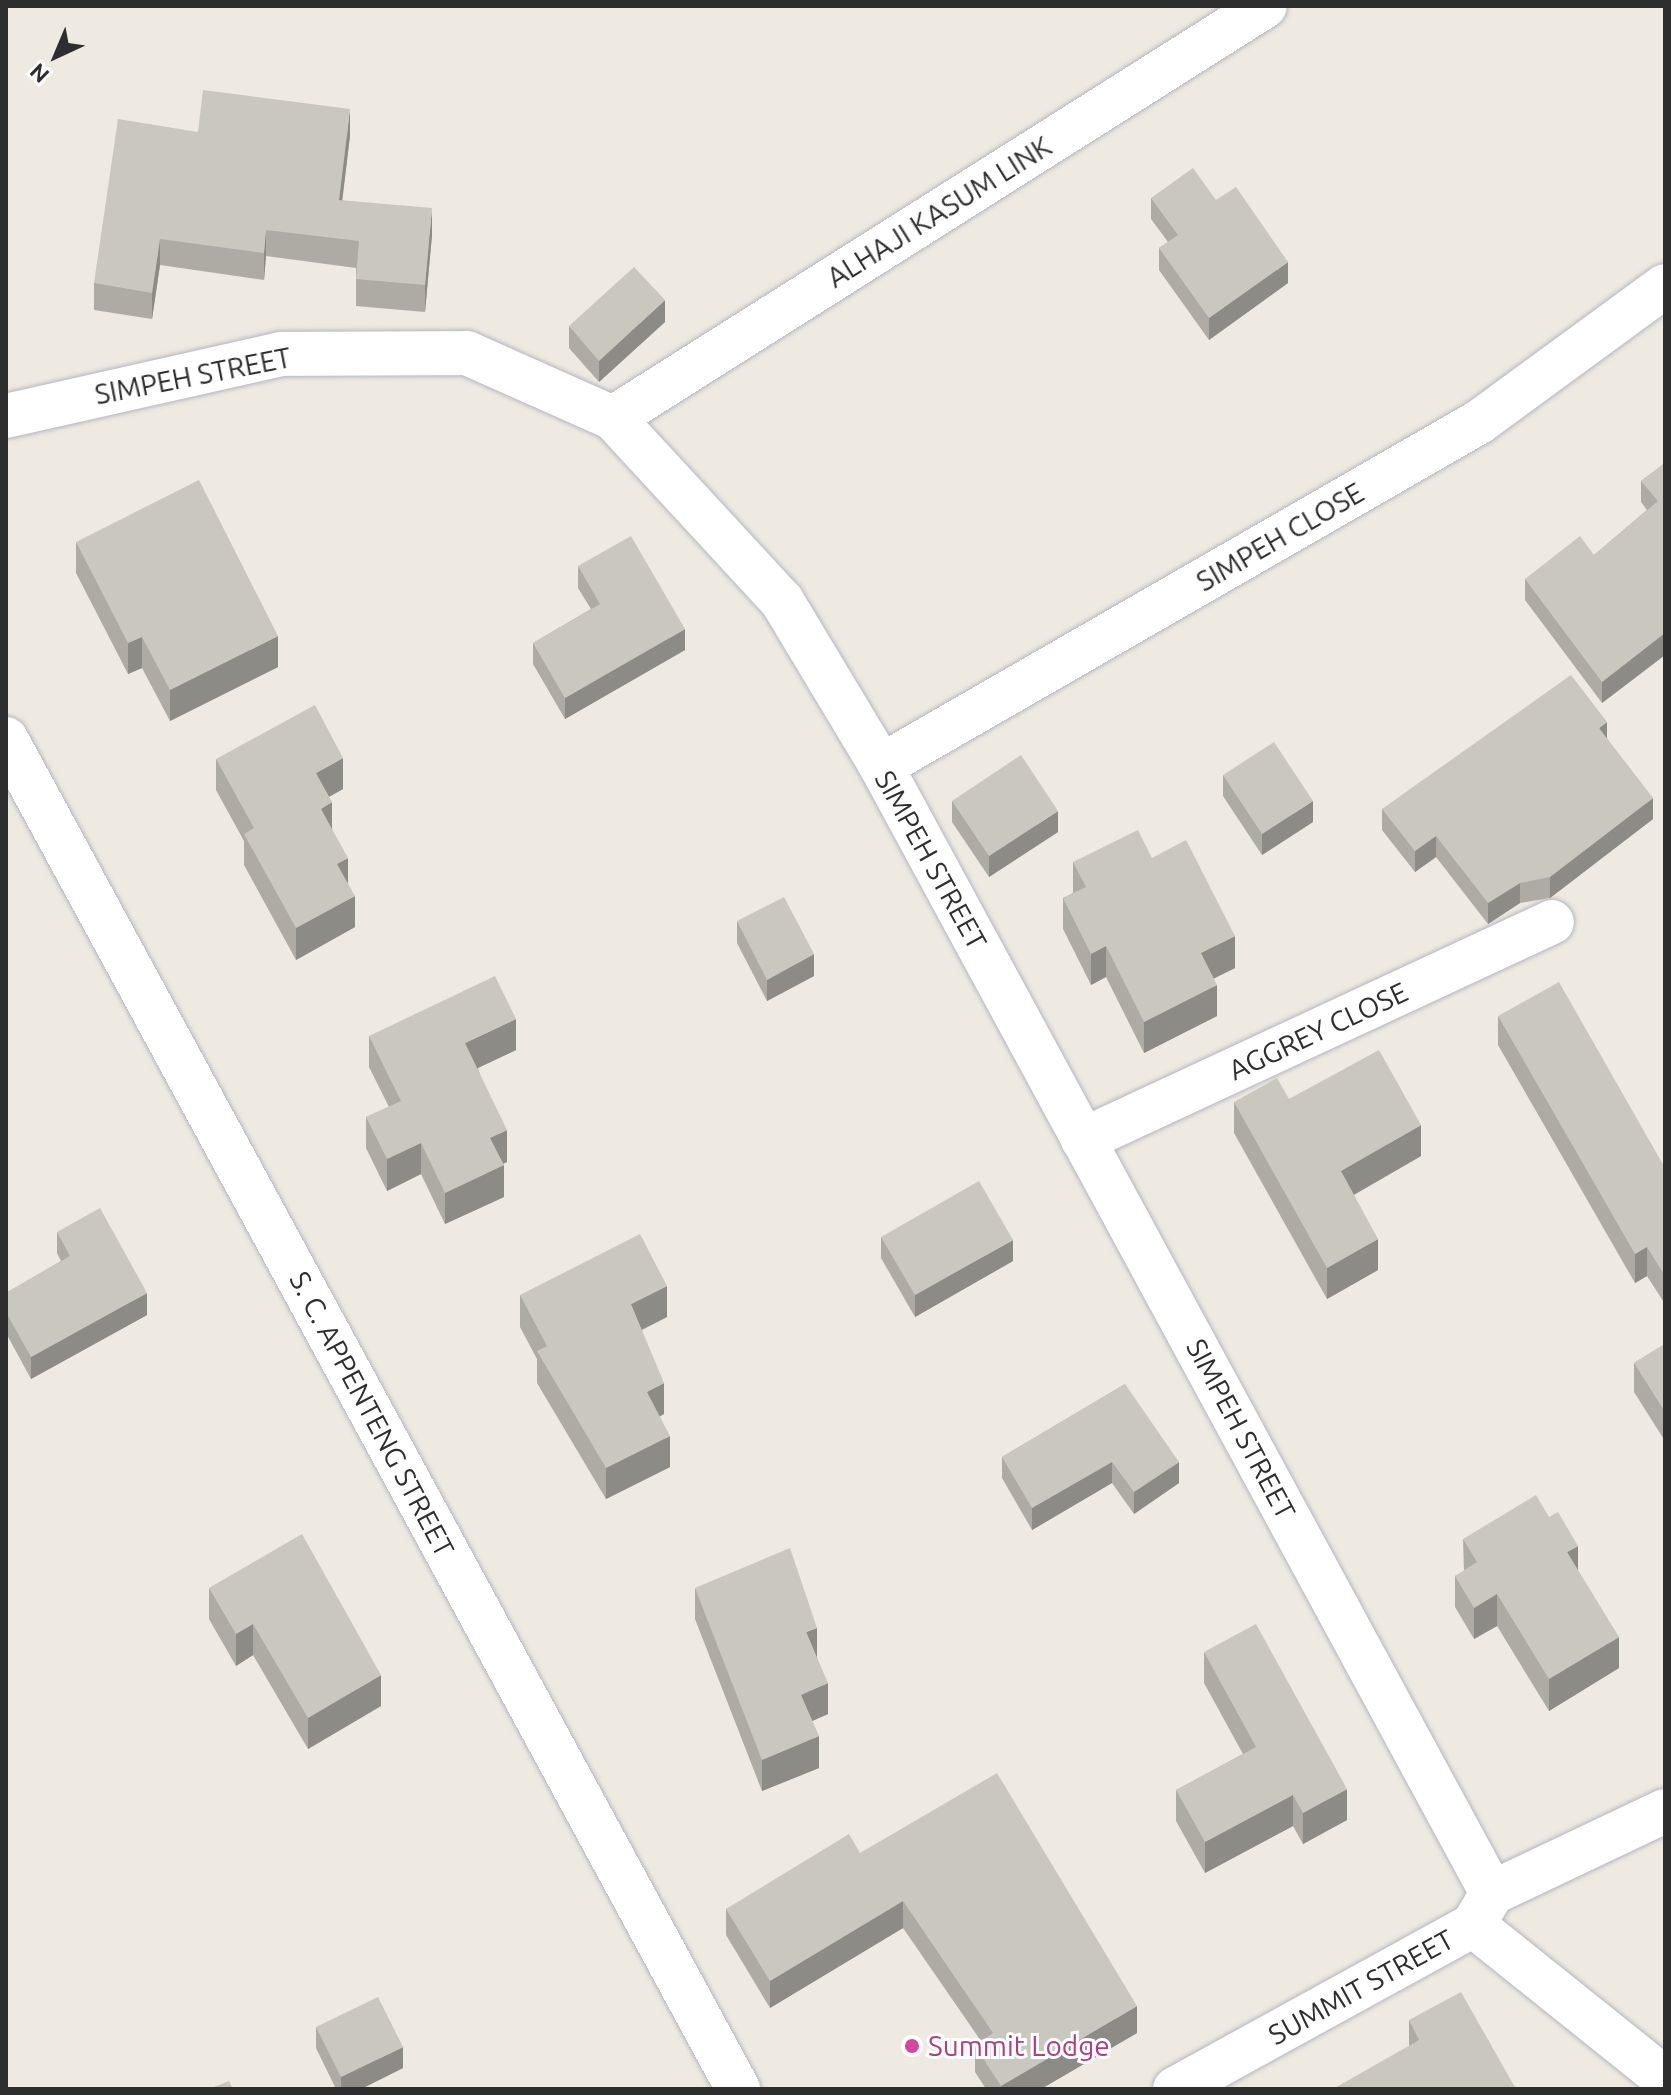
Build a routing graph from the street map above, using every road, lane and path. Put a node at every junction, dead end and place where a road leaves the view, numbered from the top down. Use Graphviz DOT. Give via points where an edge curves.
graph roads {
  1 [pos="1265,6"];
  2 [pos="1665,286"];
  3 [pos="6,416"];
  4 [pos="613,418"];
  5 [pos="6,739"];
  6 [pos="881,766"];
  7 [pos="1552,922"];
  8 [pos="1083,1140"];
  9 [pos="1665,1811"];
  10 [pos="1483,1909"];
  11 [pos="1665,2079"];
  12 [pos="738,2089"];
  13 [pos="1175,2089"];
  1 -- 4 [label="street, ALHAJI KASUM LINK"];
  2 -- 6 [label="street, SIMPEH CLOSE" via="1479,422"];
  3 -- 4 [label="street, SIMPEH STREET" via="281,354 467,353"];
  4 -- 6 [label="street, SIMPEH STREET" via="782,601"];
  5 -- 12 [label="street, S. C. APPENTENG STREET"];
  6 -- 8 [label="street, SIMPEH STREET"];
  7 -- 8 [label="street, AGGREY CLOSE"];
  8 -- 10 [label="street, SIMPEH STREET"];
  9 -- 10 [label="street, SUMMIT STREET"];
  10 -- 11 [label="street"];
  10 -- 13 [label="street, SUMMIT STREET"];
}
